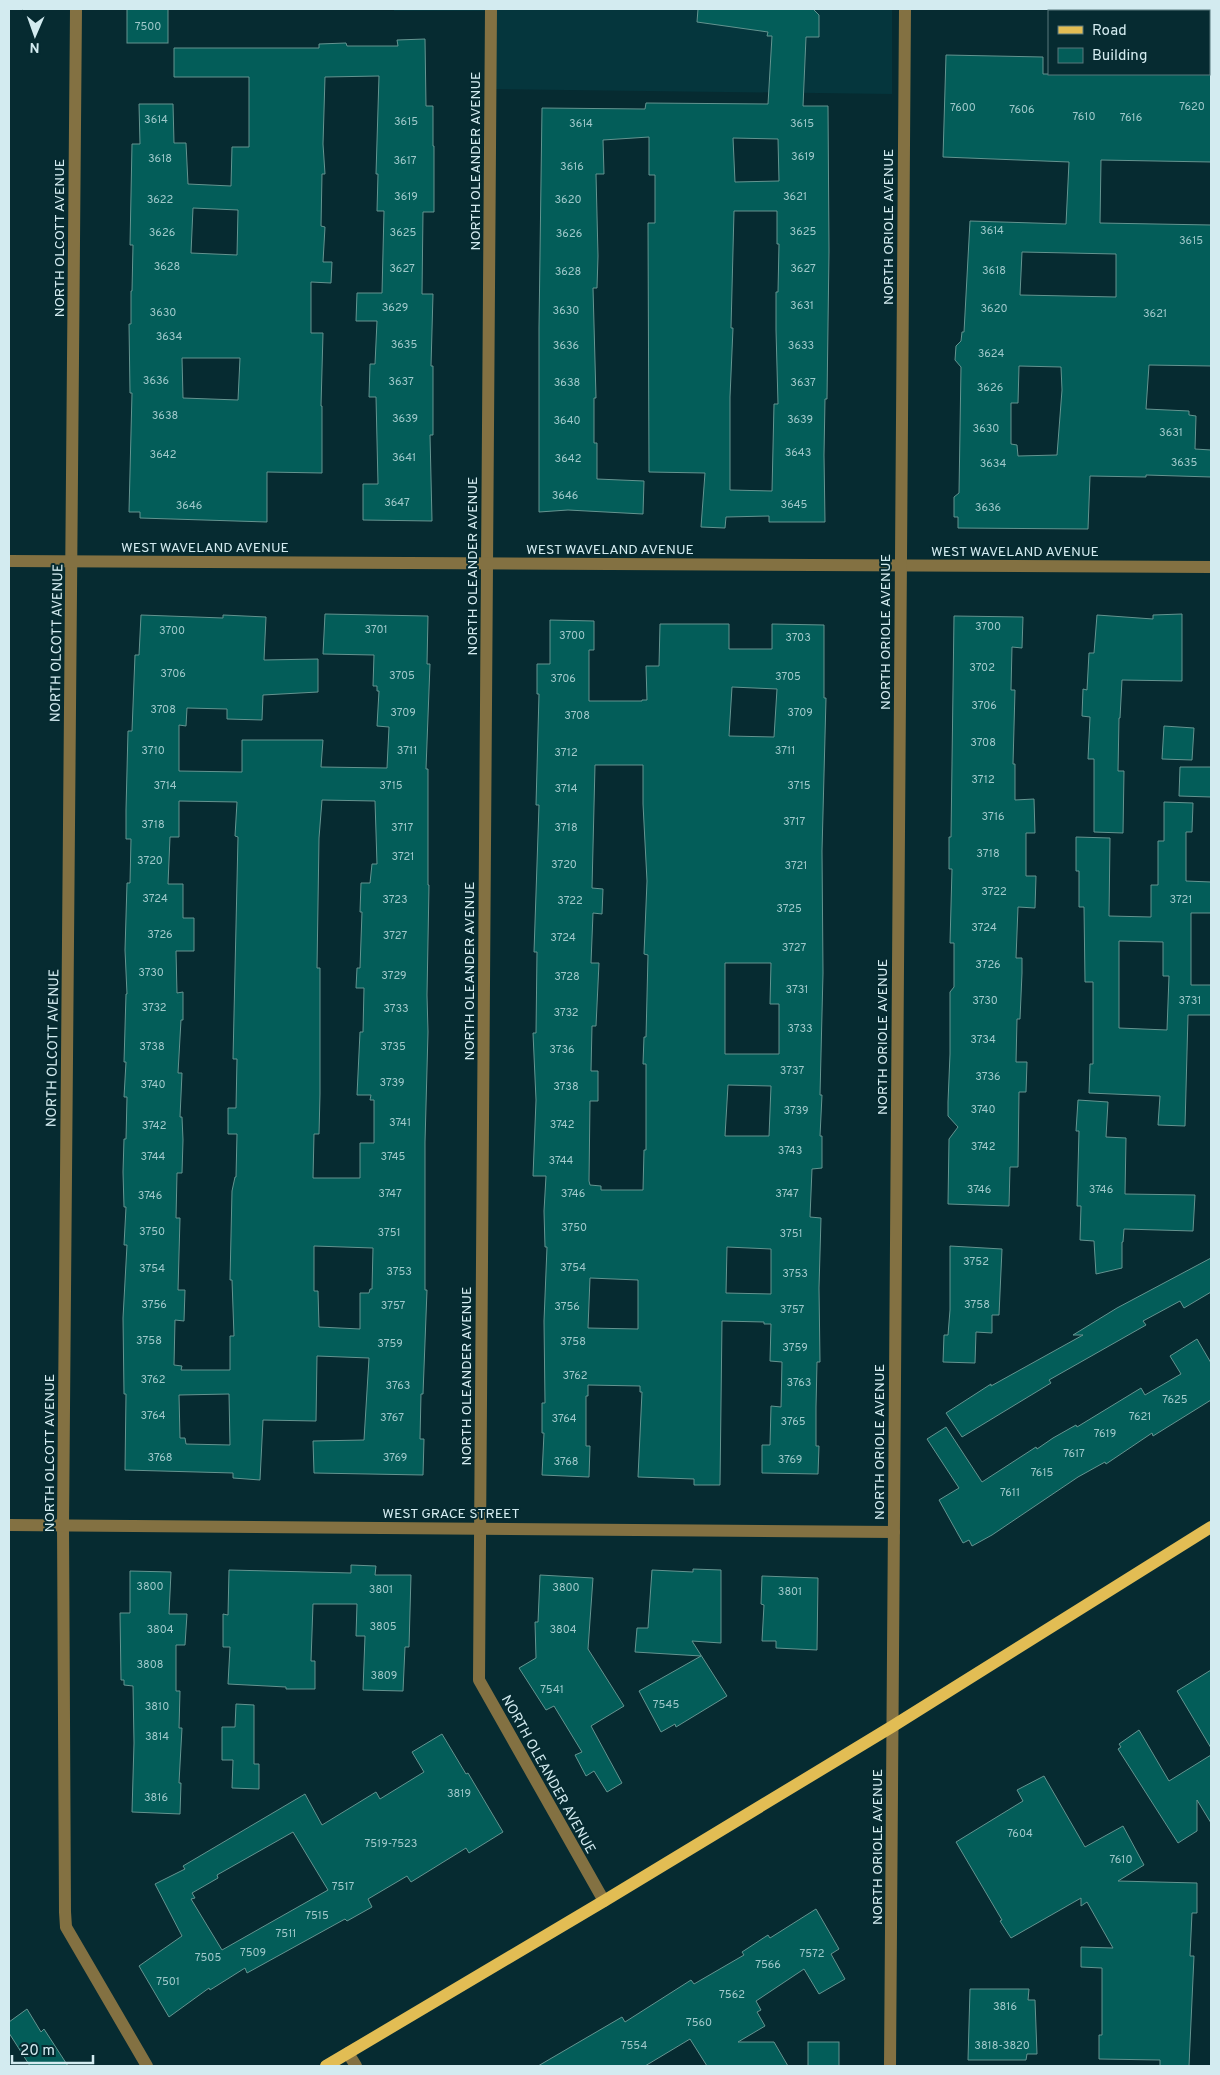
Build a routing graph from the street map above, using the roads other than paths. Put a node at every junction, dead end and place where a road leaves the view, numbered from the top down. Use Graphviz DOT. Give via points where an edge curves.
graph roads {
  1 [pos="76,9"];
  2 [pos="491,9"];
  3 [pos="904,9"];
  4 [pos="9,561"];
  5 [pos="71,561"];
  6 [pos="487,564"];
  7 [pos="901,565"];
  8 [pos="1211,567"];
  9 [pos="9,1524"];
  10 [pos="63,1525"];
  11 [pos="1211,1527"];
  12 [pos="480,1528"];
  13 [pos="894,1532"];
  14 [pos="893,1726"];
  15 [pos="604,1901"];
  16 [pos="348,2053"];
  17 [pos="147,2066"];
  18 [pos="326,2066"];
  19 [pos="356,2066"];
  20 [pos="890,2066"];
  1 -- 5 [label="street, NORTH OLCOTT AVENUE"];
  2 -- 6 [label="street, NORTH OLEANDER AVENUE"];
  3 -- 7 [label="street, NORTH ORIOLE AVENUE"];
  4 -- 5 [label="street, WEST WAVELAND AVENUE"];
  5 -- 6 [label="street, WEST WAVELAND AVENUE"];
  5 -- 10 [label="street, NORTH OLCOTT AVENUE"];
  6 -- 7 [label="street, WEST WAVELAND AVENUE"];
  6 -- 12 [label="street, NORTH OLEANDER AVENUE"];
  7 -- 8 [label="street, WEST WAVELAND AVENUE"];
  7 -- 13 [label="street, NORTH ORIOLE AVENUE"];
  9 -- 10 [label="street, WEST GRACE STREET"];
  10 -- 12 [label="street, WEST GRACE STREET"];
  10 -- 17 [label="street, NORTH OLCOTT AVENUE" via="66,1927"];
  11 -- 14 [label="main road"];
  12 -- 13 [label="street, WEST GRACE STREET"];
  12 -- 15 [label="street, NORTH OLEANDER AVENUE" via="480,1680"];
  13 -- 14 [label="street, NORTH ORIOLE AVENUE"];
  14 -- 15 [label="main road"];
  14 -- 20 [label="street, NORTH ORIOLE AVENUE"];
  15 -- 16 [label="main road"];
  16 -- 18 [label="main road"];
  16 -- 19 [label="street"];
}
